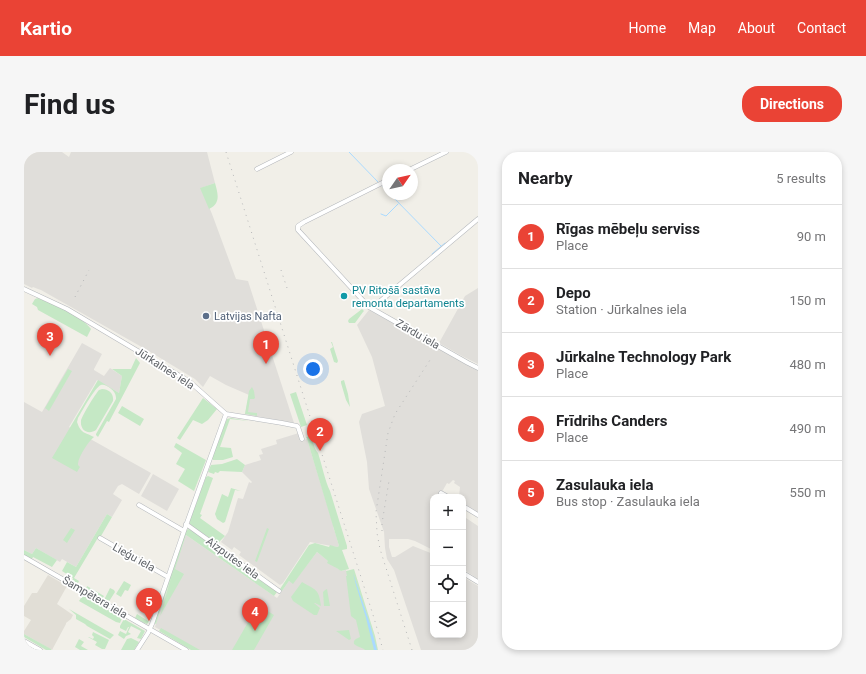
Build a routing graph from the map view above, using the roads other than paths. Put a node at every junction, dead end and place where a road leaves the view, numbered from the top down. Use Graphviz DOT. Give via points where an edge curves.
graph roads {
  1 [pos="291,152"];
  2 [pos="446,152"];
  3 [pos="418,166"];
  4 [pos="256,169"];
  5 [pos="382,183"];
  6 [pos="478,219"];
  7 [pos="24,289"];
  8 [pos="372,308"];
  9 [pos="478,368"];
  10 [pos="226,414"];
  11 [pos="302,439"];
  12 [pos="139,505"];
  13 [pos="466,508"];
  14 [pos="478,515"];
  15 [pos="186,524"];
  16 [pos="184,531"];
  17 [pos="100,538"];
  18 [pos="24,557"];
  19 [pos="466,575"];
  20 [pos="168,576"];
  21 [pos="478,582"];
  22 [pos="279,591"];
  23 [pos="150,629"];
  24 [pos="24,641"];
  25 [pos="40,650"];
  26 [pos="137,650"];
  27 [pos="186,650"];
  1 -- 4 [label="street"];
  2 -- 3 [label="street"];
  5 -- 8 [label="street, Zārdu iela" via="298,226 298,230 313,247"];
  6 -- 8 [label="street"];
  7 -- 10 [label="street, Jūrkalnes iela" via="67,309 190,382"];
  8 -- 9 [label="street, Zārdu iela"];
  10 -- 11 [label="street" via="297,426"];
  10 -- 15 [label="street"];
  12 -- 16 [label="street"];
  13 -- 14 [label="street"];
  15 -- 16 [label="street"];
  15 -- 22 [label="street, Aizputes iela"];
  16 -- 20 [label="street"];
  17 -- 20 [label="street, Lieģu iela"];
  18 -- 23 [label="street, Šampētera iela"];
  19 -- 21 [label="street"];
  20 -- 23 [label="street"];
  23 -- 26 [label="street"];
  23 -- 27 [label="street, Šampētera iela"];
  24 -- 25 [label="street"];
}
